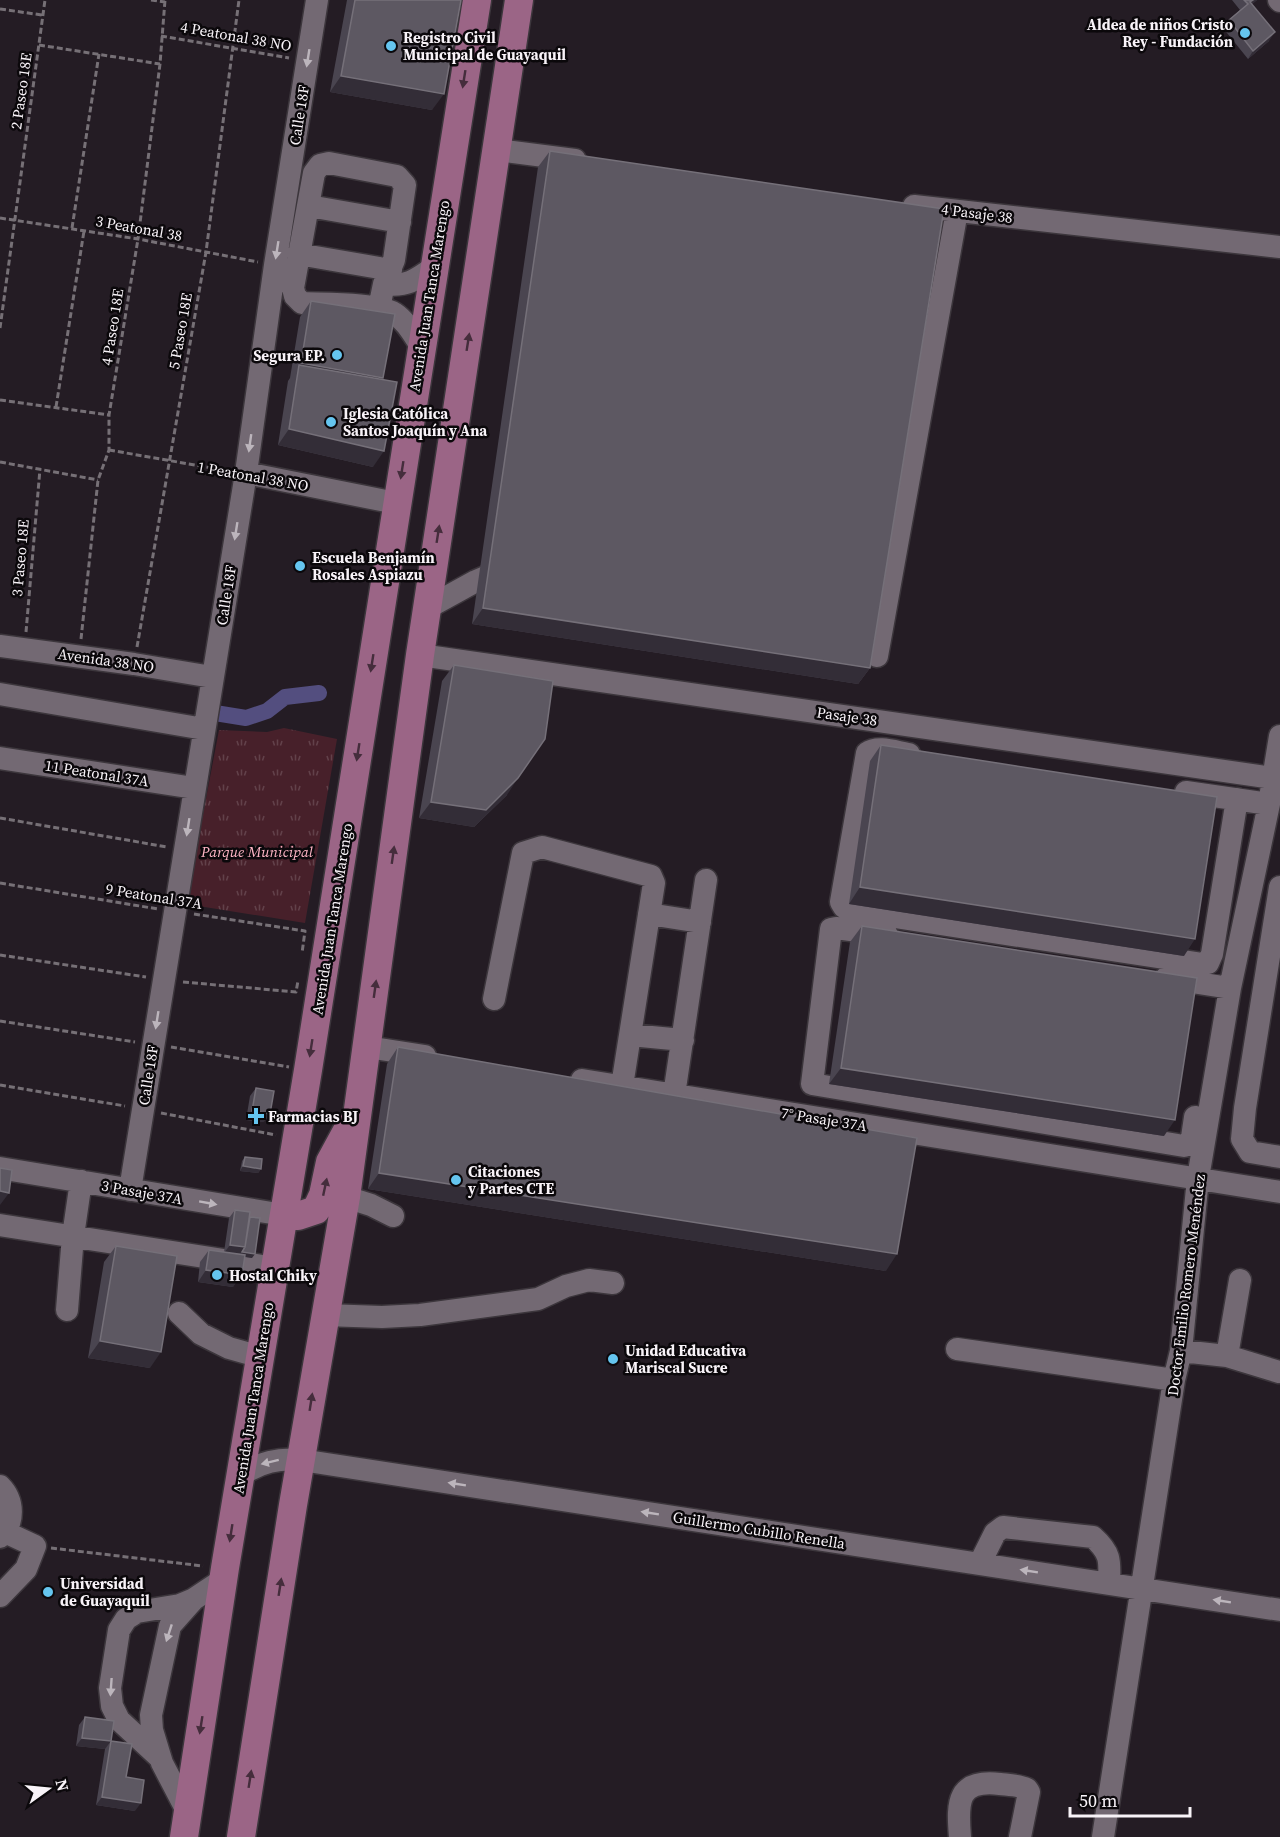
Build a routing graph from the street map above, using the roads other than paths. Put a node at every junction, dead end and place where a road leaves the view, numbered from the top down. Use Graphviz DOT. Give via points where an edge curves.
graph roads {
  1 [pos="317,0"];
  2 [pos="477,0"];
  3 [pos="506,0"];
  4 [pos="519,0"];
  5 [pos="504,100"];
  6 [pos="497,150"];
  7 [pos="591,162"];
  8 [pos="898,203"];
  9 [pos="309,206"];
  10 [pos="957,211"];
  11 [pos="400,222"];
  12 [pos="1280,247"];
  13 [pos="298,254"];
  14 [pos="434,267"];
  15 [pos="388,277"];
  16 [pos="379,308"];
  17 [pos="421,345"];
  18 [pos="246,473"];
  19 [pos="396,503"];
  20 [pos="531,557"];
  21 [pos="427,608"];
  22 [pos="0,646"];
  23 [pos="420,654"];
  24 [pos="877,657"];
  25 [pos="212,677"];
  26 [pos="0,694"];
  27 [pos="204,729"];
  28 [pos="1280,736"];
  29 [pos="935,757"];
  30 [pos="0,758"];
  31 [pos="1273,778"];
  32 [pos="194,788"];
  33 [pos="1167,790"];
  34 [pos="1237,800"];
  35 [pos="1269,804"];
  36 [pos="706,880"];
  37 [pos="1280,887"];
  38 [pos="649,914"];
  39 [pos="700,922"];
  40 [pos="1223,987"];
  41 [pos="494,999"];
  42 [pos="630,1035"];
  43 [pos="683,1040"];
  44 [pos="367,1047"];
  45 [pos="448,1059"];
  46 [pos="564,1077"];
  47 [pos="812,1084"];
  48 [pos="622,1086"];
  49 [pos="674,1095"];
  50 [pos="358,1110"];
  51 [pos="804,1116"];
  52 [pos="1280,1157"];
  53 [pos="0,1168"];
  54 [pos="1198,1178"];
  55 [pos="81,1181"];
  56 [pos="130,1190"];
  57 [pos="1280,1192"];
  58 [pos="346,1197"];
  59 [pos="284,1215"];
  60 [pos="393,1216"];
  61 [pos="0,1225"];
  62 [pos="73,1236"];
  63 [pos="275,1268"];
  64 [pos="1240,1280"];
  65 [pos="613,1283"];
  66 [pos="67,1310"];
  67 [pos="179,1313"];
  68 [pos="325,1315"];
  69 [pos="957,1349"];
  70 [pos="1181,1351"];
  71 [pos="1227,1356"];
  72 [pos="261,1357"];
  73 [pos="1279,1372"];
  74 [pos="1174,1380"];
  75 [pos="302,1460"];
  76 [pos="241,1475"];
  77 [pos="0,1486"];
  78 [pos="2,1534"];
  79 [pos="980,1563"];
  80 [pos="225,1574"];
  81 [pos="1109,1583"];
  82 [pos="1143,1588"];
  83 [pos="0,1596"];
  84 [pos="194,1599"];
  85 [pos="1280,1610"];
  86 [pos="162,1763"];
  87 [pos="185,1824"];
  88 [pos="241,1837"];
  89 [pos="960,1837"];
  90 [pos="1020,1837"];
  91 [pos="1103,1837"];
  1 -- 18 [label="street, Calle 18F, one-way"];
  2 -- 14 [label="main road, Avenida Juan Tanca Marengo, one-way"];
  3 -- 5 [label="main road" via="499,55"];
  4 -- 5 [label="main road"];
  5 -- 6 [label="main road"];
  6 -- 7 [label="street"];
  21 -- 6 [label="main road, one-way"];
  8 -- 10 [label="street, 4 Pasaje 38"];
  9 -- 11 [label="street"];
  9 -- 11 [label="street" via="314,172 329,163 397,176 405,185"];
  9 -- 13 [label="street"];
  10 -- 12 [label="street, 4 Pasaje 38"];
  10 -- 24 [label="street"];
  11 -- 15 [label="street"];
  13 -- 15 [label="street"];
  13 -- 16 [label="street" via="293,288 302,303"];
  14 -- 15 [label="street" via="414,282 396,285"];
  14 -- 17 [label="main road, Avenida Juan Tanca Marengo"];
  15 -- 16 [label="street"];
  16 -- 17 [label="street" via="394,313"];
  17 -- 19 [label="main road, Avenida Juan Tanca Marengo, one-way"];
  18 -- 19 [label="street, 1 Peatonal 38 NO"];
  18 -- 25 [label="street, Calle 18F, one-way"];
  19 -- 59 [label="main road, Avenida Juan Tanca Marengo, one-way"];
  20 -- 21 [label="street" via="476,580"];
  21 -- 23 [label="main road"];
  22 -- 25 [label="street, Avenida 38 NO"];
  23 -- 31 [label="street, Pasaje 38"];
  44 -- 23 [label="main road, one-way"];
  25 -- 27 [label="street, Calle 18F"];
  26 -- 27 [label="street"];
  27 -- 32 [label="street, Calle 18F"];
  28 -- 31 [label="street, Doctor Emilio Romero Menéndez"];
  29 -- 34 [label="street" via="877,749 867,753 841,902 849,910 1208,963"];
  30 -- 32 [label="street, 11 Peatonal 37A"];
  31 -- 35 [label="street, Doctor Emilio Romero Menéndez"];
  32 -- 56 [label="street, Calle 18F, one-way"];
  33 -- 34 [label="street"];
  34 -- 35 [label="street"];
  35 -- 40 [label="street, Doctor Emilio Romero Menéndez"];
  36 -- 39 [label="street"];
  37 -- 52 [label="street" via="1242,1139 1250,1152"];
  38 -- 39 [label="street"];
  38 -- 41 [label="street" via="654,883 651,876 542,847 522,853"];
  38 -- 42 [label="street"];
  39 -- 43 [label="street"];
  40 -- 47 [label="street" via="1191,1144 1184,1146"];
  40 -- 47 [label="street" via="831,929"];
  40 -- 54 [label="street, Doctor Emilio Romero Menéndez"];
  42 -- 43 [label="street"];
  42 -- 48 [label="street"];
  43 -- 49 [label="street"];
  44 -- 45 [label="street"];
  44 -- 50 [label="main road"];
  46 -- 48 [label="street, 7° Pasaje 37A"];
  47 -- 51 [label="street"];
  48 -- 49 [label="street, 7° Pasaje 37A"];
  49 -- 51 [label="street, 7° Pasaje 37A"];
  50 -- 58 [label="main road"];
  59 -- 50 [label="main road, one-way" via="298,1216 316,1210 330,1162"];
  51 -- 54 [label="street, 7° Pasaje 37A"];
  53 -- 55 [label="street, 3 Pasaje 37A"];
  54 -- 57 [label="street, 7° Pasaje 37A"];
  54 -- 70 [label="street, Doctor Emilio Romero Menéndez"];
  55 -- 56 [label="street, 3 Pasaje 37A"];
  55 -- 62 [label="street"];
  56 -- 59 [label="street, 3 Pasaje 37A, one-way"];
  58 -- 60 [label="street"];
  58 -- 68 [label="main road"];
  59 -- 63 [label="main road, Avenida Juan Tanca Marengo"];
  61 -- 62 [label="street"];
  62 -- 63 [label="street"];
  62 -- 66 [label="street"];
  63 -- 72 [label="main road, Avenida Juan Tanca Marengo"];
  64 -- 71 [label="street"];
  65 -- 68 [label="street" via="589,1280 538,1299 420,1315"];
  67 -- 72 [label="street" via="201,1334 229,1348"];
  75 -- 68 [label="main road, one-way"];
  69 -- 74 [label="street"];
  70 -- 71 [label="street"];
  70 -- 74 [label="street, Doctor Emilio Romero Menéndez"];
  71 -- 73 [label="street"];
  72 -- 76 [label="main road, Avenida Juan Tanca Marengo"];
  74 -- 82 [label="street, Doctor Emilio Romero Menéndez"];
  75 -- 76 [label="street, Guillermo Cubillo Renella, one-way" via="270,1461"];
  79 -- 75 [label="street, Guillermo Cubillo Renella, one-way"];
  88 -- 75 [label="main road, one-way"];
  76 -- 80 [label="main road, Avenida Juan Tanca Marengo, one-way"];
  77 -- 78 [label="street" via="11,1506 10,1520"];
  78 -- 83 [label="street" via="35,1546 26,1569"];
  81 -- 79 [label="street, Guillermo Cubillo Renella, one-way"];
  79 -- 81 [label="street" via="995,1533 1003,1527 1093,1538 1105,1547 1110,1559"];
  80 -- 84 [label="street"];
  80 -- 87 [label="main road, Avenida Juan Tanca Marengo, one-way"];
  81 -- 82 [label="street, Guillermo Cubillo Renella"];
  85 -- 82 [label="street, Guillermo Cubillo Renella, one-way"];
  82 -- 91 [label="street, Doctor Emilio Romero Menéndez"];
  84 -- 86 [label="street, one-way" via="170,1626 151,1715"];
  84 -- 86 [label="street, one-way" via="137,1612 119,1630 110,1688 112,1706 119,1720"];
  86 -- 87 [label="street"];
  89 -- 90 [label="street" via="960,1798 966,1788 990,1783 1028,1789"];
}
